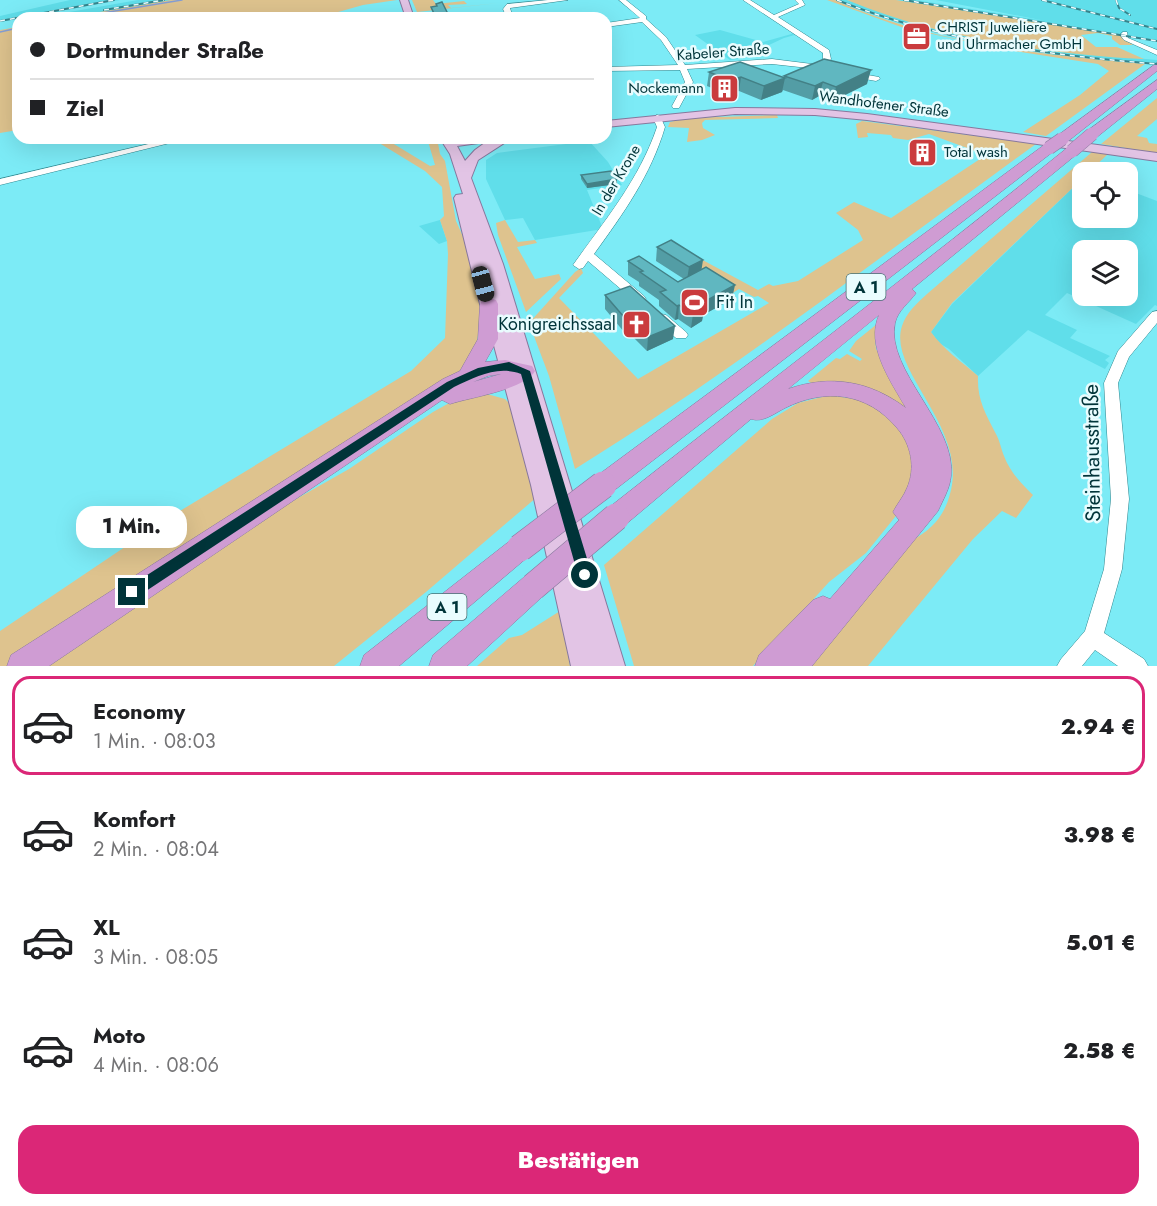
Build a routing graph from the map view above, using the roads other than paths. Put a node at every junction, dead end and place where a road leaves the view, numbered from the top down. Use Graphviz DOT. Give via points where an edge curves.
graph roads {
  1 [pos="565,0"];
  2 [pos="621,0"];
  3 [pos="746,0"];
  4 [pos="798,0"];
  5 [pos="507,12"];
  6 [pos="774,17"];
  7 [pos="643,20"];
  8 [pos="612,24"];
  9 [pos="1125,33"];
  10 [pos="1157,53"];
  11 [pos="1157,66"];
  12 [pos="822,67"];
  13 [pos="684,68"];
  14 [pos="612,69"];
  15 [pos="832,69"];
  16 [pos="843,72"];
  17 [pos="876,80"];
  18 [pos="1157,83"];
  19 [pos="675,106"];
  20 [pos="657,118"];
  21 [pos="612,123"];
  22 [pos="160,144"];
  23 [pos="449,144"];
  24 [pos="451,144"];
  25 [pos="493,144"];
  26 [pos="1157,157"];
  27 [pos="465,177"];
  28 [pos="0,182"];
  29 [pos="961,242"];
  30 [pos="587,254"];
  31 [pos="579,265"];
  32 [pos="489,304"];
  33 [pos="1157,315"];
  34 [pos="681,335"];
  35 [pos="516,372"];
  36 [pos="467,376"];
  37 [pos="720,433"];
  38 [pos="1093,637"];
  39 [pos="22,666"];
  40 [pos="39,666"];
  41 [pos="375,666"];
  42 [pos="444,666"];
  43 [pos="585,666"];
  44 [pos="611,666"];
  45 [pos="770,666"];
  46 [pos="792,666"];
  47 [pos="1068,666"];
  48 [pos="1137,666"];
  1 -- 5 [label="street" via="507,6"];
  2 -- 7 [label="street" via="637,10"];
  3 -- 6 [label="street"];
  4 -- 6 [label="street" via="803,4"];
  6 -- 12 [label="street" via="826,52"];
  7 -- 8 [label="street"];
  7 -- 13 [label="street"];
  9 -- 10 [label="street" via="1126,39"];
  11 -- 41 [label="highway, A 1, bridge" via="603,485"];
  12 -- 13 [label="street, Kabeler Straße" via="759,61"];
  12 -- 15 [label="street, Kabeler Straße"];
  13 -- 14 [label="street, Kabeler Straße"];
  13 -- 19 [label="street" via="689,82"];
  16 -- 17 [label="street"];
  18 -- 29 [label="highway, A 1, bridge"];
  20 -- 21 [label="main road, Wandhofener Straße"];
  20 -- 26 [label="main road, Wandhofener Straße" via="735,111 844,114"];
  20 -- 30 [label="street, In der Krone" via="661,127 650,161"];
  22 -- 28 [label="street"];
  23 -- 32 [label="main road"];
  24 -- 27 [label="main road"];
  25 -- 27 [label="main road" via="473,157"];
  27 -- 35 [label="main road" via="495,264"];
  29 -- 37 [label="highway, A 1"];
  29 -- 46 [label="highway" via="895,304 885,325 887,348 936,447 940,476 929,503"];
  30 -- 31 [label="street, In der Krone"];
  30 -- 34 [label="street"];
  32 -- 35 [label="main road"];
  32 -- 36 [label="highway" via="488,339"];
  33 -- 38 [label="street, Steinhausstraße" via="1125,350 1115,365 1111,383 1120,499 1113,569"];
  35 -- 36 [label="highway" via="481,370"];
  35 -- 40 [label="highway" via="433,404"];
  35 -- 43 [label="main road"];
  35 -- 44 [label="main road"];
  36 -- 39 [label="highway"];
  37 -- 42 [label="highway, A 1, bridge"];
  37 -- 45 [label="highway" via="801,391 836,387 869,396 898,412 917,435 923,456 917,499 854,576"];
  38 -- 47 [label="street, Steinhausstraße"];
  38 -- 48 [label="street"];
}
